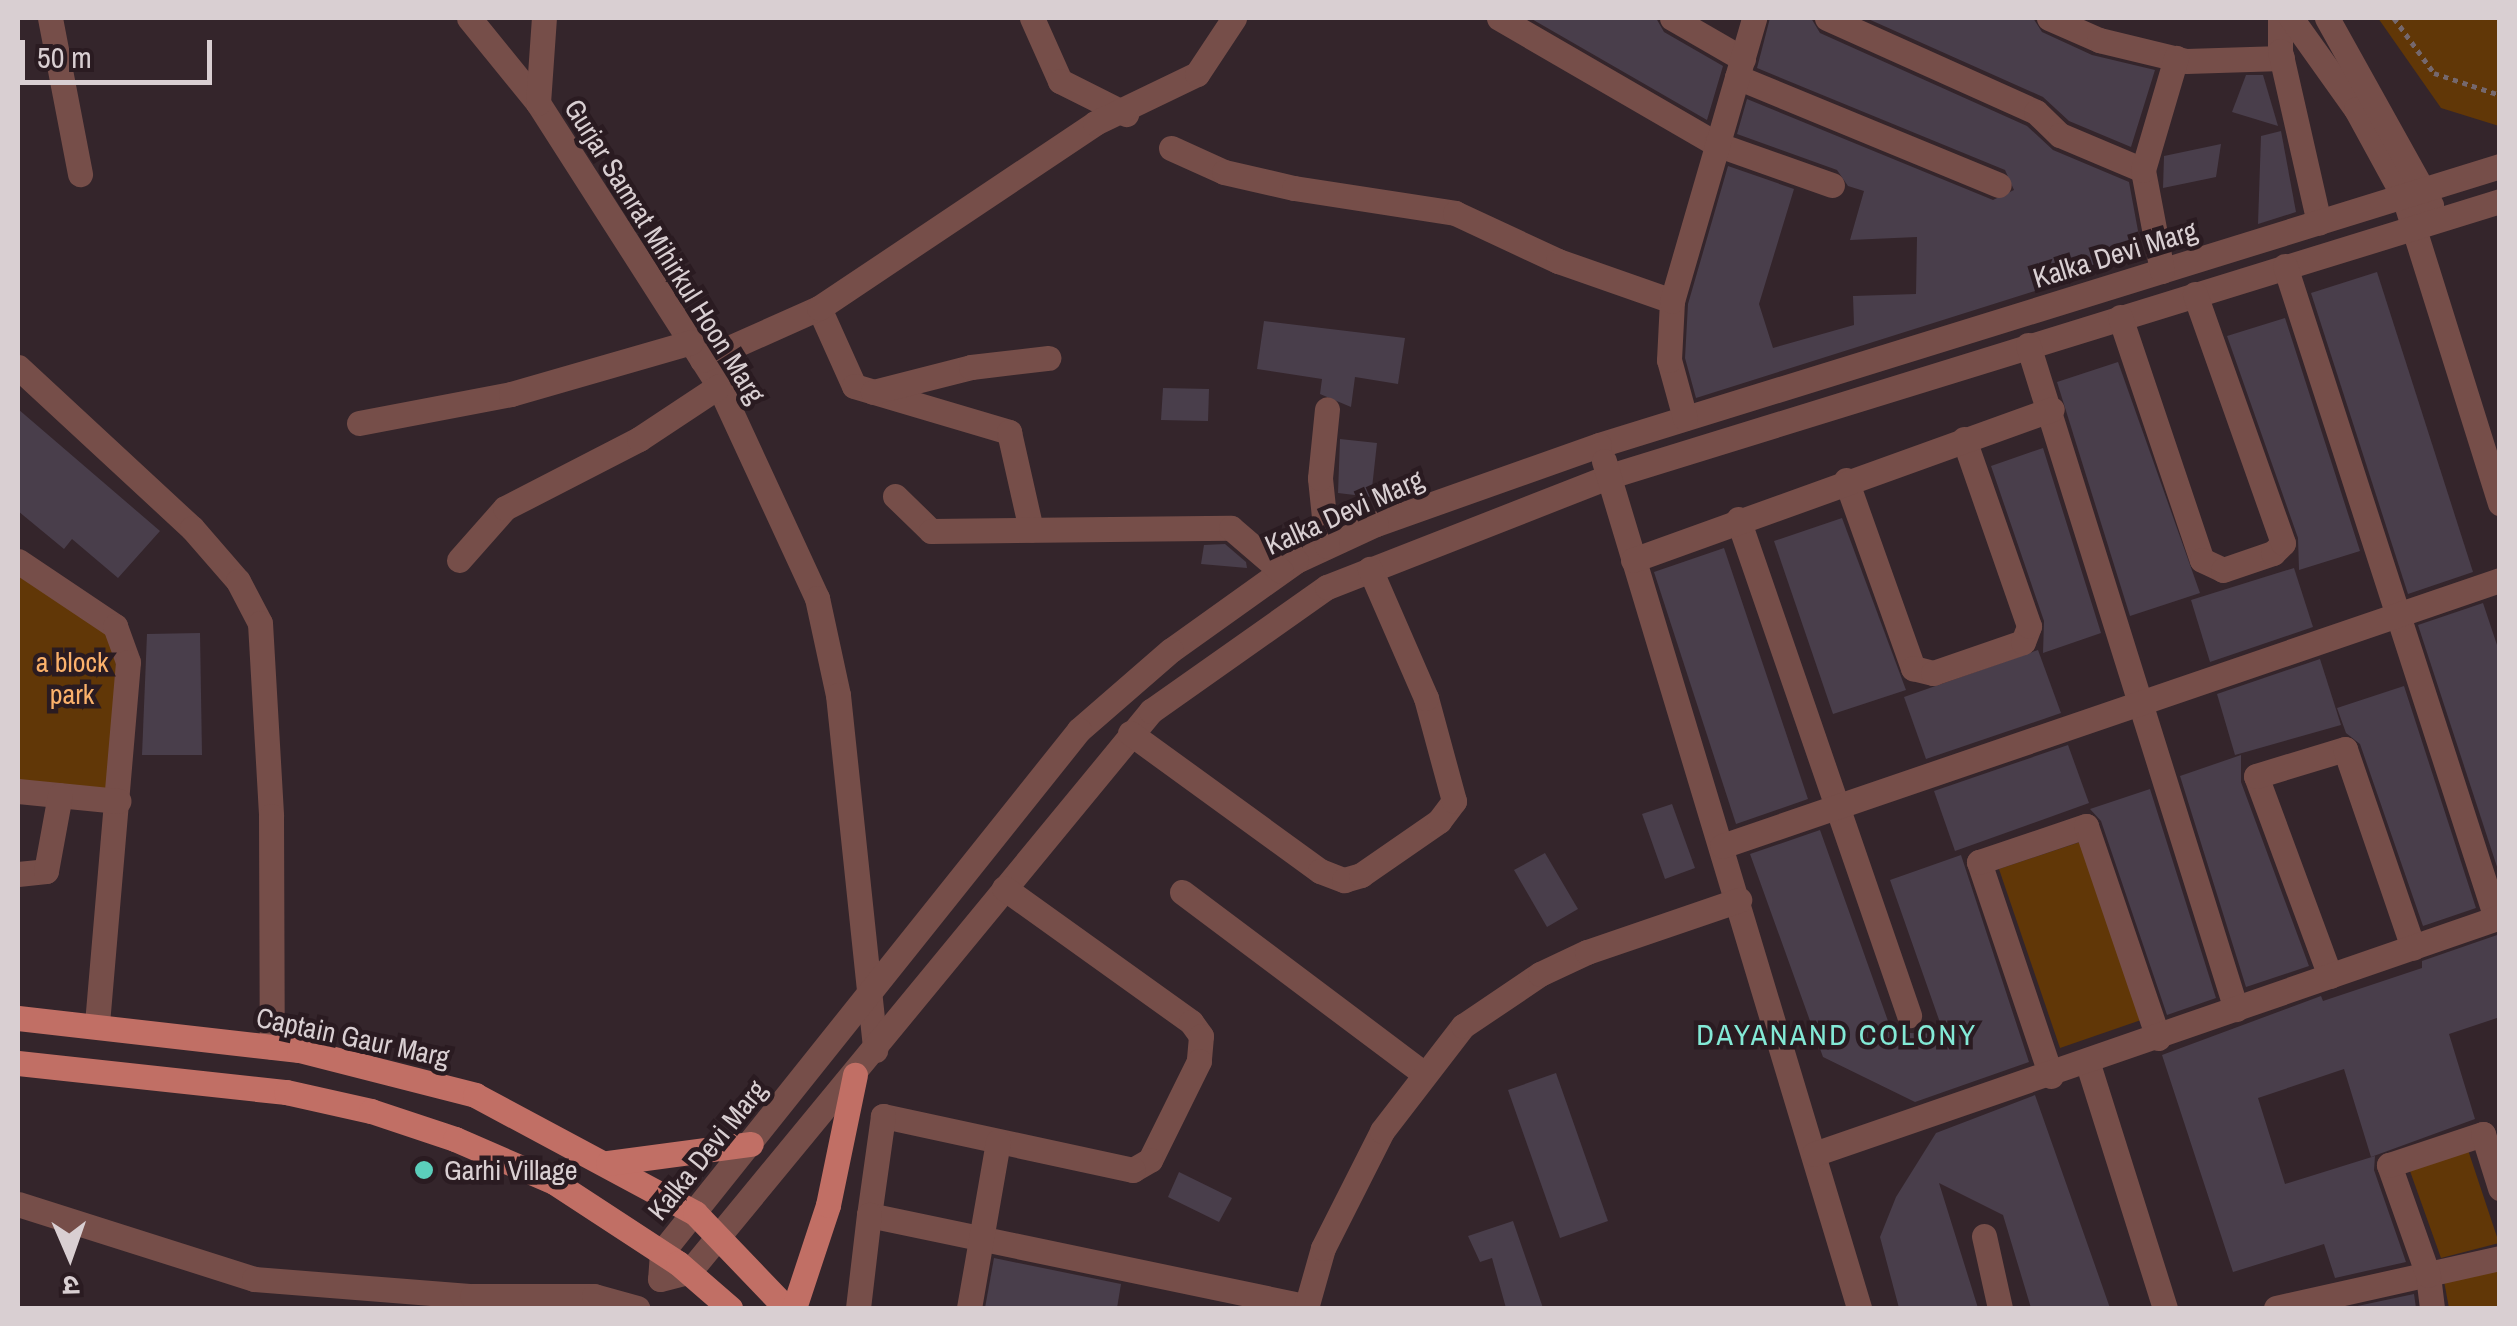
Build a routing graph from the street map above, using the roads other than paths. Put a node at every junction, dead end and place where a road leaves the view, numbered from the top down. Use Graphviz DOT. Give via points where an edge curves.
graph roads {
  1 [pos="50,18"];
  2 [pos="470,18"];
  3 [pos="544,18"];
  4 [pos="1032,18"];
  5 [pos="1234,18"];
  6 [pos="1498,18"];
  7 [pos="1672,18"];
  8 [pos="1754,18"];
  9 [pos="1827,18"];
  10 [pos="2050,18"];
  11 [pos="2280,18"];
  12 [pos="2291,18"];
  13 [pos="2327,18"];
  14 [pos="2176,58"];
  15 [pos="2282,58"];
  16 [pos="1740,68"];
  17 [pos="538,103"];
  18 [pos="1126,114"];
  19 [pos="1716,144"];
  20 [pos="1172,148"];
  21 [pos="2500,166"];
  22 [pos="2143,170"];
  23 [pos="80,174"];
  24 [pos="1832,185"];
  25 [pos="1999,185"];
  26 [pos="2415,194"];
  27 [pos="2500,200"];
  28 [pos="2319,223"];
  29 [pos="2427,224"];
  30 [pos="2286,266"];
  31 [pos="2162,271"];
  32 [pos="2194,294"];
  33 [pos="1672,301"];
  34 [pos="820,308"];
  35 [pos="2120,317"];
  36 [pos="2028,344"];
  37 [pos="696,351"];
  38 [pos="1048,358"];
  39 [pos="18,366"];
  40 [pos="719,386"];
  41 [pos="868,393"];
  42 [pos="1327,409"];
  43 [pos="2052,409"];
  44 [pos="1685,418"];
  45 [pos="359,423"];
  46 [pos="1964,439"];
  47 [pos="1598,445"];
  48 [pos="1610,476"];
  49 [pos="1846,480"];
  50 [pos="895,496"];
  51 [pos="2500,503"];
  52 [pos="1738,520"];
  53 [pos="1031,530"];
  54 [pos="1327,546"];
  55 [pos="18,560"];
  56 [pos="459,560"];
  57 [pos="1633,560"];
  58 [pos="1370,569"];
  59 [pos="1281,571"];
  60 [pos="2500,580"];
  61 [pos="2402,614"];
  62 [pos="2138,701"];
  63 [pos="1130,733"];
  64 [pos="18,791"];
  65 [pos="60,795"];
  66 [pos="119,801"];
  67 [pos="1833,807"];
  68 [pos="1722,846"];
  69 [pos="18,874"];
  70 [pos="1004,888"];
  71 [pos="1182,892"];
  72 [pos="1739,900"];
  73 [pos="2498,917"];
  74 [pos="2413,948"];
  75 [pos="2330,976"];
  76 [pos="868,1001"];
  77 [pos="2236,1009"];
  78 [pos="1910,1015"];
  79 [pos="18,1018"];
  80 [pos="97,1026"];
  81 [pos="2158,1038"];
  82 [pos="272,1046"];
  83 [pos="875,1050"];
  84 [pos="18,1063"];
  85 [pos="2088,1064"];
  86 [pos="1422,1072"];
  87 [pos="855,1075"];
  88 [pos="2050,1076"];
  89 [pos="852,1108"];
  90 [pos="883,1116"];
  91 [pos="998,1141"];
  92 [pos="751,1144"];
  93 [pos="1814,1154"];
  94 [pos="608,1164"];
  95 [pos="2500,1188"];
  96 [pos="18,1204"];
  97 [pos="695,1214"];
  98 [pos="869,1216"];
  99 [pos="720,1235"];
  100 [pos="1984,1236"];
  101 [pos="980,1241"];
  102 [pos="662,1252"];
  103 [pos="2500,1258"];
  104 [pos="689,1272"];
  105 [pos="2428,1275"];
  106 [pos="660,1279"];
  107 [pos="1223,1300"];
  108 [pos="2335,1302"];
  109 [pos="635,1307"];
  110 [pos="1306,1307"];
  111 [pos="730,1308"];
  112 [pos="790,1308"];
  113 [pos="858,1308"];
  114 [pos="969,1308"];
  115 [pos="1859,1308"];
  116 [pos="2000,1308"];
  117 [pos="2165,1308"];
  118 [pos="2276,1308"];
  119 [pos="2432,1308"];
  1 -- 23 [label="street"];
  2 -- 17 [label="street, Gurjar Samrat Mihirkul Hoon Marg"];
  3 -- 17 [label="street"];
  4 -- 18 [label="street" via="1060,81"];
  5 -- 18 [label="street" via="1197,74"];
  6 -- 19 [label="street"];
  7 -- 16 [label="street"];
  8 -- 16 [label="street"];
  9 -- 22 [label="street" via="2036,112 2060,134"];
  10 -- 14 [label="street" via="2100,40"];
  11 -- 15 [label="street"];
  12 -- 26 [label="street"];
  13 -- 26 [label="street"];
  14 -- 15 [label="street"];
  14 -- 22 [label="street"];
  15 -- 28 [label="street"];
  16 -- 19 [label="street"];
  16 -- 25 [label="street"];
  17 -- 37 [label="street, Gurjar Samrat Mihirkul Hoon Marg"];
  18 -- 34 [label="street" via="1095,123"];
  19 -- 24 [label="street"];
  19 -- 33 [label="street"];
  20 -- 33 [label="street" via="1224,172 1455,214 1558,261"];
  21 -- 26 [label="street, Kalka Devi Marg"];
  22 -- 31 [label="street"];
  26 -- 28 [label="street, Kalka Devi Marg"];
  26 -- 29 [label="street"];
  27 -- 29 [label="street"];
  28 -- 31 [label="street, Kalka Devi Marg"];
  29 -- 30 [label="street"];
  29 -- 51 [label="street"];
  30 -- 32 [label="street"];
  30 -- 61 [label="street"];
  31 -- 44 [label="street, Kalka Devi Marg"];
  32 -- 35 [label="street"];
  32 -- 35 [label="street" via="2283,543 2273,553 2223,570 2202,560"];
  33 -- 44 [label="street" via="1669,360"];
  34 -- 37 [label="street"];
  34 -- 41 [label="street" via="843,369"];
  35 -- 36 [label="street"];
  36 -- 43 [label="street"];
  36 -- 48 [label="street"];
  37 -- 40 [label="street, Gurjar Samrat Mihirkul Hoon Marg"];
  37 -- 45 [label="street"];
  38 -- 41 [label="street"];
  39 -- 82 [label="street" via="192,528 238,581 260,623 271,816"];
  40 -- 56 [label="street" via="639,439 505,508"];
  40 -- 76 [label="street, Gurjar Samrat Mihirkul Hoon Marg" via="817,598 838,695"];
  41 -- 53 [label="street" via="1009,432"];
  42 -- 54 [label="street" via="1320,478"];
  43 -- 46 [label="street"];
  43 -- 62 [label="street"];
  44 -- 47 [label="street, Kalka Devi Marg"];
  46 -- 49 [label="street"];
  46 -- 49 [label="street" via="2028,626 2024,642 1933,673 1914,668"];
  47 -- 48 [label="street"];
  47 -- 54 [label="street, Kalka Devi Marg"];
  48 -- 57 [label="street"];
  48 -- 58 [label="street"];
  49 -- 52 [label="street"];
  50 -- 53 [label="street" via="932,530"];
  52 -- 57 [label="street"];
  52 -- 67 [label="street"];
  53 -- 59 [label="street" via="1231,528"];
  54 -- 59 [label="street, Kalka Devi Marg"];
  55 -- 66 [label="street" via="115,626 128,662"];
  57 -- 68 [label="street"];
  58 -- 63 [label="street" via="1267,623"];
  58 -- 63 [label="street" via="1426,698 1454,802 1439,821 1377,864 1344,880 1320,871"];
  59 -- 76 [label="street, Kalka Devi Marg" via="1123,687 1079,730"];
  60 -- 61 [label="street"];
  61 -- 62 [label="street"];
  61 -- 73 [label="street"];
  62 -- 67 [label="street"];
  62 -- 77 [label="street"];
  63 -- 70 [label="street"];
  64 -- 65 [label="street"];
  65 -- 66 [label="street"];
  65 -- 69 [label="street" via="46,870"];
  66 -- 80 [label="street"];
  67 -- 68 [label="street"];
  67 -- 78 [label="street"];
  68 -- 72 [label="street"];
  70 -- 83 [label="street"];
  70 -- 91 [label="street" via="1191,1022 1200,1036 1199,1061 1150,1160 1132,1170"];
  71 -- 86 [label="street"];
  72 -- 86 [label="street" via="1652,926 1540,974 1463,1026"];
  72 -- 93 [label="street"];
  73 -- 74 [label="street"];
  74 -- 75 [label="street"];
  74 -- 75 [label="street" via="2345,749 2256,776"];
  75 -- 77 [label="street"];
  76 -- 83 [label="street, Gurjar Samrat Mihirkul Hoon Marg"];
  76 -- 92 [label="street, Kalka Devi Marg"];
  77 -- 81 [label="street"];
  79 -- 80 [label="main road, Captain Gaur Marg"];
  80 -- 82 [label="main road, Captain Gaur Marg"];
  81 -- 85 [label="street"];
  81 -- 88 [label="street" via="2086,826 1980,862"];
  82 -- 94 [label="main road, Captain Gaur Marg" via="391,1070 475,1096"];
  83 -- 87 [label="street"];
  84 -- 102 [label="main road" via="286,1092 372,1110 554,1182"];
  85 -- 88 [label="street"];
  85 -- 117 [label="street"];
  86 -- 110 [label="street" via="1354,1182 1323,1248"];
  87 -- 89 [label="main road"];
  87 -- 99 [label="street"];
  88 -- 93 [label="street"];
  89 -- 90 [label="street"];
  89 -- 112 [label="main road"];
  90 -- 91 [label="street"];
  90 -- 98 [label="street"];
  91 -- 101 [label="street"];
  92 -- 94 [label="main road"];
  92 -- 97 [label="street, Kalka Devi Marg"];
  93 -- 115 [label="street"];
  94 -- 97 [label="main road, Captain Gaur Marg"];
  95 -- 105 [label="street" via="2483,1134 2389,1165"];
  96 -- 109 [label="street" via="254,1278 472,1296 594,1296"];
  97 -- 99 [label="main road, Captain Gaur Marg"];
  97 -- 102 [label="street, Kalka Devi Marg"];
  98 -- 101 [label="street"];
  98 -- 113 [label="street"];
  99 -- 104 [label="street"];
  99 -- 112 [label="main road, Captain Gaur Marg"];
  100 -- 116 [label="street"];
  101 -- 107 [label="street"];
  101 -- 114 [label="street"];
  102 -- 104 [label="main road"];
  102 -- 106 [label="street, Kalka Devi Marg"];
  103 -- 105 [label="street"];
  104 -- 106 [label="street"];
  104 -- 111 [label="main road"];
  105 -- 108 [label="street"];
  105 -- 119 [label="street"];
  106 -- 109 [label="street"];
  107 -- 110 [label="street"];
  108 -- 118 [label="street"];
}
